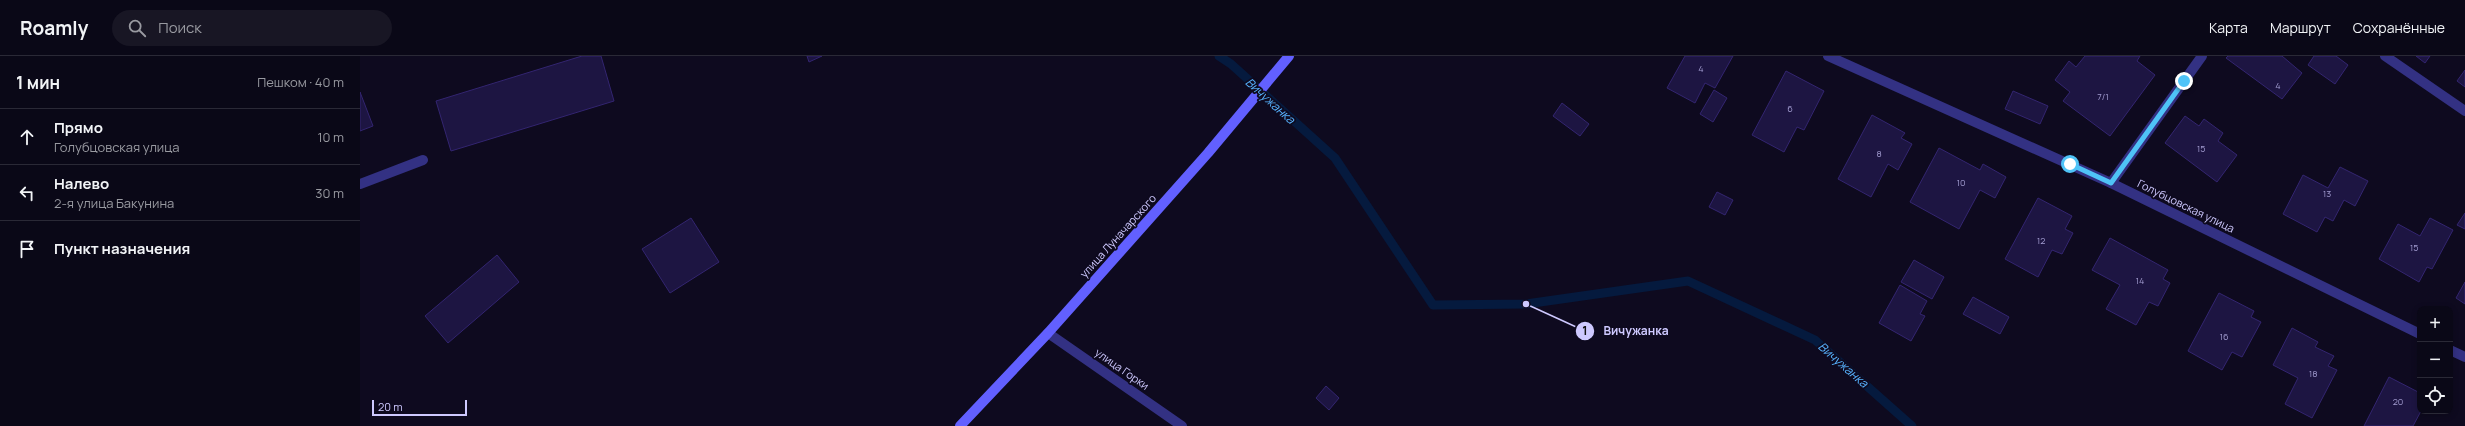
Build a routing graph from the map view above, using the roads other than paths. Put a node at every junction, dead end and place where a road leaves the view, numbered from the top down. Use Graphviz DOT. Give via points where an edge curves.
graph roads {
  1 [pos="1828,56"];
  2 [pos="2202,56"];
  3 [pos="2386,56"];
  4 [pos="1288,58"];
  5 [pos="2465,111"];
  6 [pos="423,160"];
  7 [pos="2111,183"];
  8 [pos="360,184"];
  9 [pos="1048,333"];
  10 [pos="2417,333"];
  11 [pos="2453,351"];
  12 [pos="2465,357"];
  13 [pos="960,426"];
  14 [pos="1182,426"];
  1 -- 7 [label="street, Голубцовская улица"];
  2 -- 7 [label="street"];
  3 -- 5 [label="street"];
  4 -- 9 [label="main road, улица Луначарского" via="1208,153"];
  6 -- 8 [label="street"];
  7 -- 10 [label="street, Голубцовская улица"];
  9 -- 13 [label="main road, улица Луначарского"];
  9 -- 14 [label="street, улица Горки"];
  11 -- 12 [label="street"];
}
